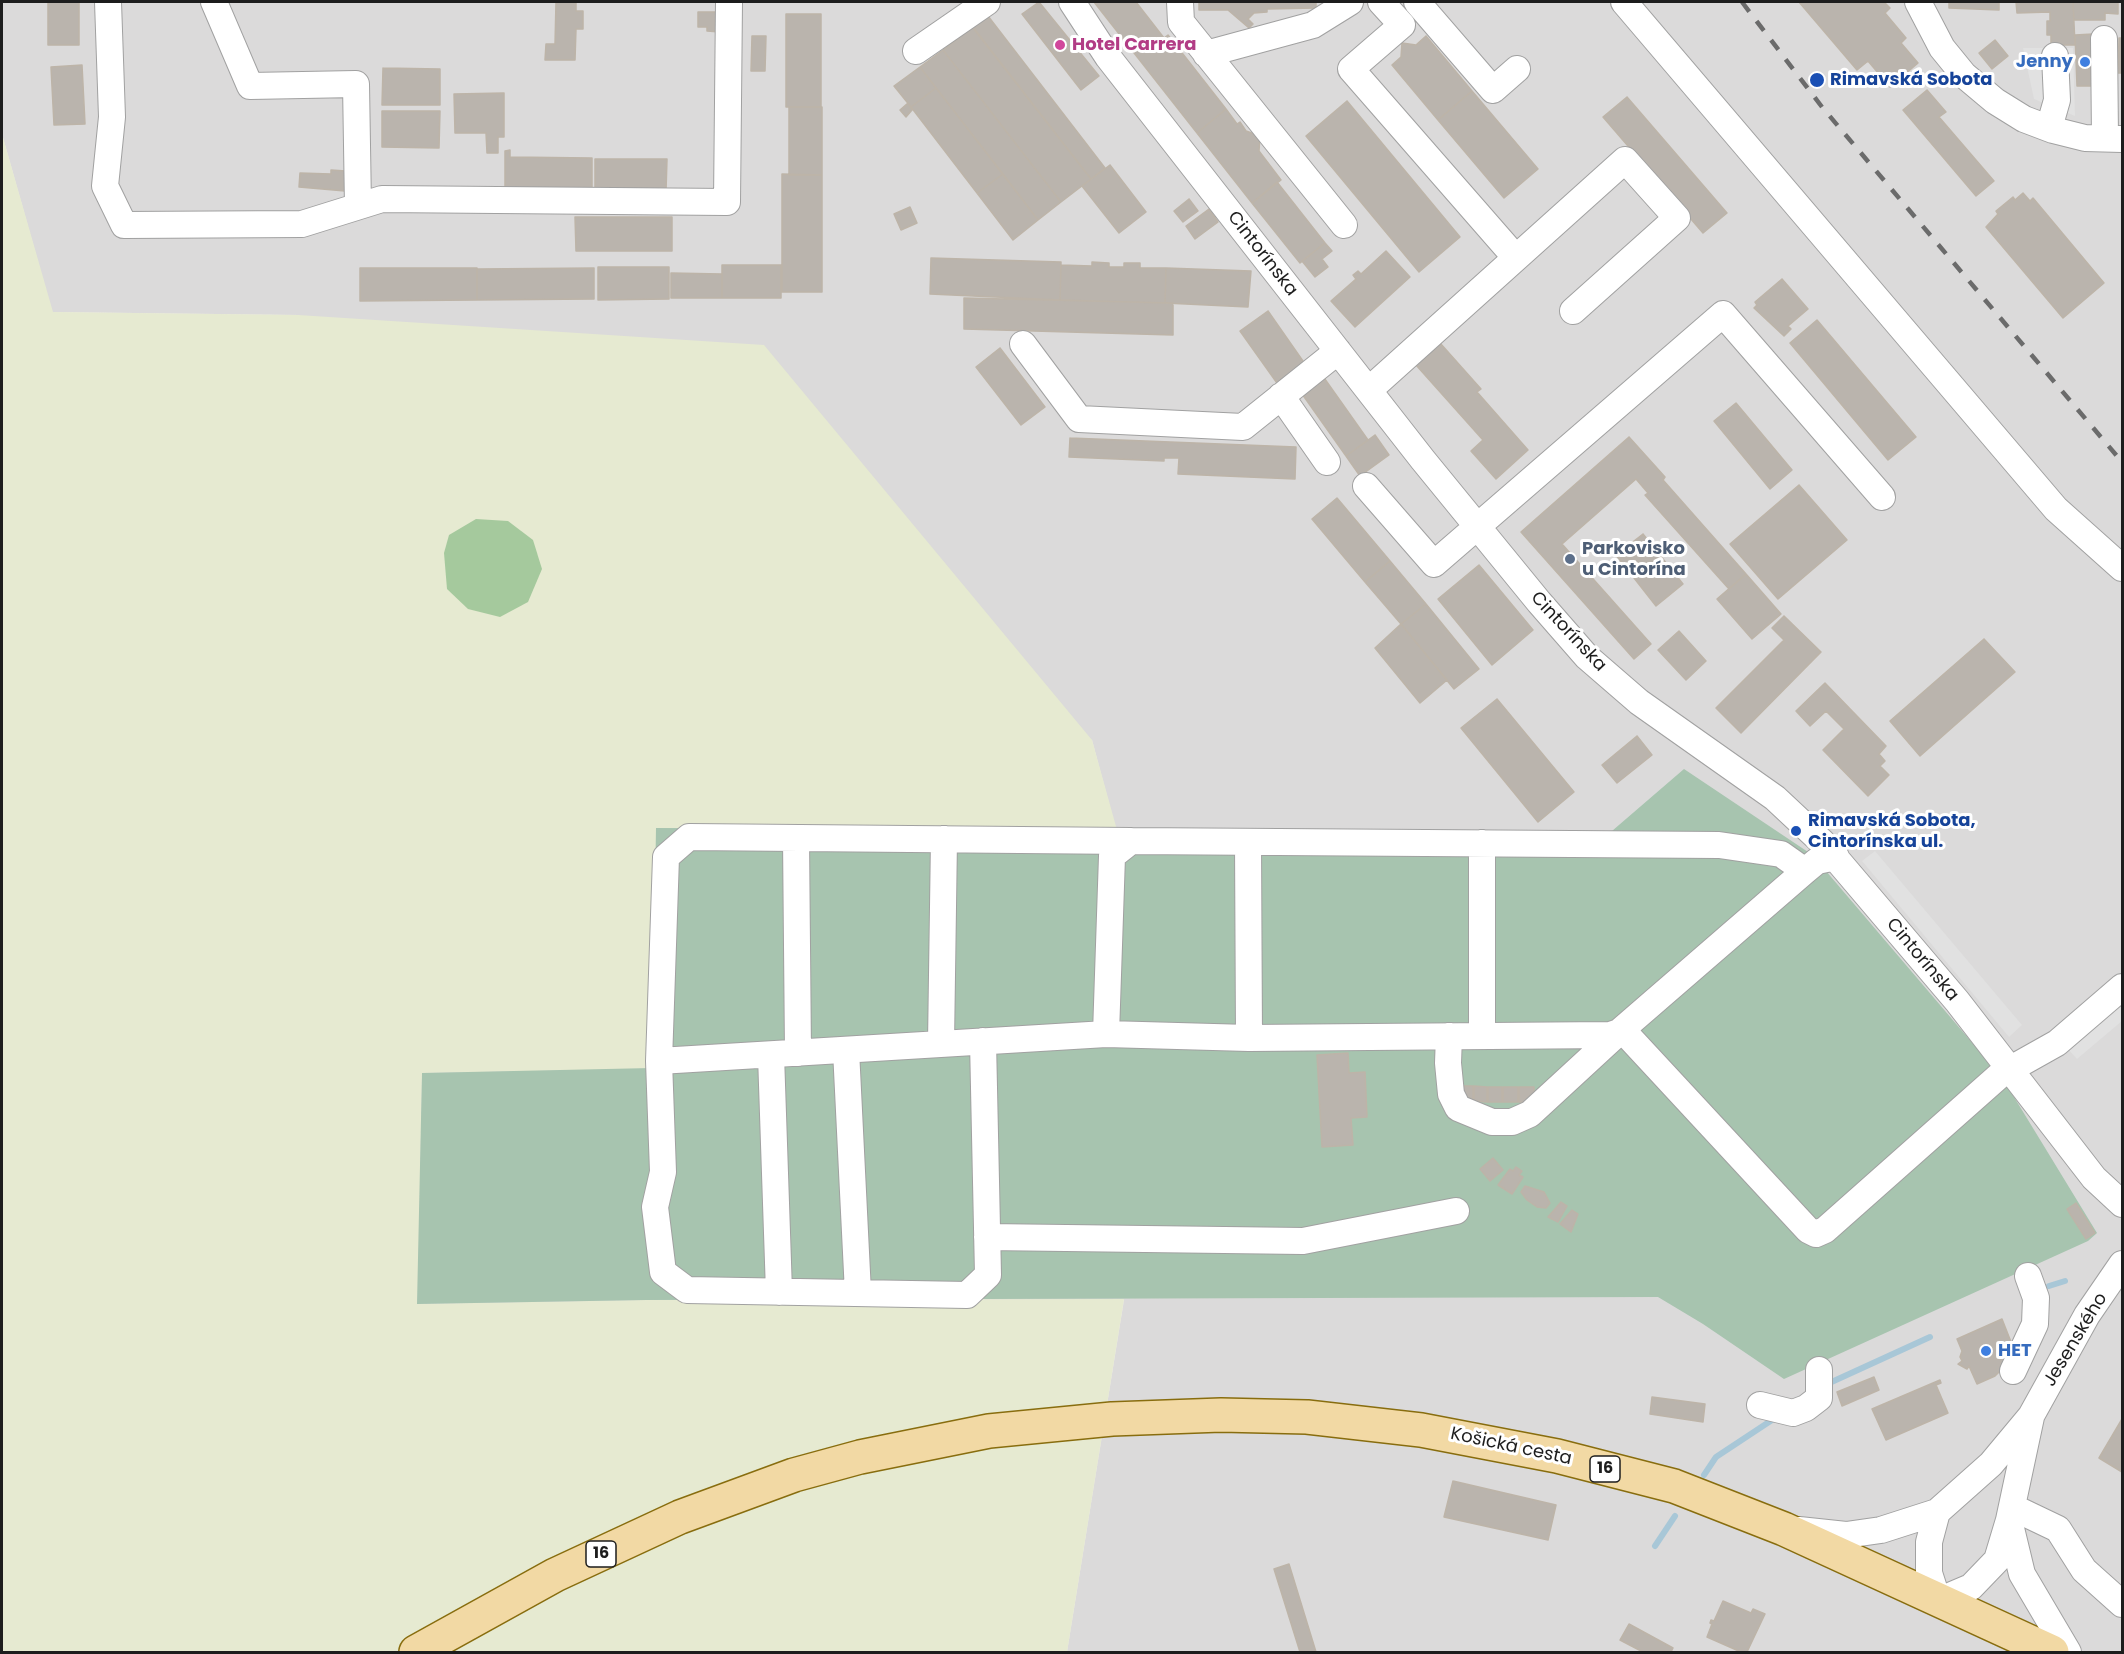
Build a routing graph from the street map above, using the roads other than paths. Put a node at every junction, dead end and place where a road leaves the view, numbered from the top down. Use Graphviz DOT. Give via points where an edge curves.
graph roads {
  1 [pos="108,2"];
  2 [pos="214,2"];
  3 [pos="729,2"];
  4 [pos="987,2"];
  5 [pos="1072,2"];
  6 [pos="1180,2"];
  7 [pos="1350,2"];
  8 [pos="1381,2"];
  9 [pos="1417,2"];
  10 [pos="1624,2"];
  11 [pos="1918,2"];
  12 [pos="2104,39"];
  13 [pos="916,51"];
  14 [pos="1206,54"];
  15 [pos="2055,56"];
  16 [pos="1516,69"];
  17 [pos="2049,128"];
  18 [pos="2114,139"];
  19 [pos="358,206"];
  20 [pos="1344,225"];
  21 [pos="1516,258"];
  22 [pos="1573,311"];
  23 [pos="1023,344"];
  24 [pos="1338,351"];
  25 [pos="1369,390"];
  26 [pos="1281,396"];
  27 [pos="1327,462"];
  28 [pos="1366,486"];
  29 [pos="1882,497"];
  30 [pos="1477,526"];
  31 [pos="2122,568"];
  32 [pos="796,838"];
  33 [pos="944,839"];
  34 [pos="1131,841"];
  35 [pos="1248,842"];
  36 [pos="1482,843"];
  37 [pos="1836,857"];
  38 [pos="1805,871"];
  39 [pos="2122,987"];
  40 [pos="1619,1032"];
  41 [pos="1106,1034"];
  42 [pos="1482,1034"];
  43 [pos="1449,1036"];
  44 [pos="1249,1038"];
  45 [pos="983,1041"];
  46 [pos="941,1043"];
  47 [pos="846,1050"];
  48 [pos="798,1053"];
  49 [pos="771,1054"];
  50 [pos="659,1061"];
  51 [pos="2010,1069"];
  52 [pos="2122,1204"];
  53 [pos="1456,1211"];
  54 [pos="987,1238"];
  55 [pos="2122,1264"];
  56 [pos="2028,1276"];
  57 [pos="779,1292"];
  58 [pos="858,1293"];
  59 [pos="1819,1370"];
  60 [pos="2013,1371"];
  61 [pos="1760,1405"];
  62 [pos="2031,1416"];
  63 [pos="1937,1512"];
  64 [pos="2011,1513"];
  65 [pos="1784,1529"];
  66 [pos="1938,1601"];
  67 [pos="2122,1604"];
  68 [pos="416,1653"];
  69 [pos="2052,1653"];
  70 [pos="2068,1653"];
  1 -- 19 [label="street" via="112,117 105,186 124,225 302,224"];
  2 -- 19 [label="street" via="250,86 356,84"];
  3 -- 19 [label="street" via="726,202 382,199"];
  4 -- 13 [label="street"];
  5 -- 24 [label="street, Cintorínska" via="1108,57"];
  6 -- 14 [label="street" via="1181,22"];
  7 -- 14 [label="street" via="1313,25"];
  8 -- 21 [label="street" via="1402,25 1351,69"];
  9 -- 16 [label="street" via="1493,90"];
  10 -- 31 [label="street" via="2056,509"];
  11 -- 17 [label="street" via="1942,48 1964,75 1995,101 2024,119"];
  12 -- 18 [label="street"];
  14 -- 20 [label="street"];
  15 -- 17 [label="street" via="2057,100"];
  17 -- 18 [label="street" via="2085,138"];
  21 -- 22 [label="street" via="1625,160 1677,218"];
  21 -- 25 [label="street"];
  23 -- 26 [label="street" via="1079,419 1243,427"];
  24 -- 25 [label="street, Cintorínska"];
  24 -- 26 [label="street"];
  25 -- 30 [label="street, Cintorínska"];
  26 -- 27 [label="street"];
  28 -- 30 [label="street" via="1434,564"];
  29 -- 30 [label="street" via="1723,314"];
  30 -- 37 [label="street, Cintorínska" via="1587,657 1639,702 1775,798"];
  32 -- 33 [label="street"];
  32 -- 48 [label="street"];
  32 -- 50 [label="street" via="689,837 666,857"];
  33 -- 34 [label="street"];
  33 -- 46 [label="street"];
  34 -- 35 [label="street"];
  34 -- 41 [label="street" via="1112,856"];
  35 -- 36 [label="street"];
  35 -- 44 [label="street"];
  36 -- 38 [label="street" via="1719,845 1781,854"];
  36 -- 42 [label="street"];
  37 -- 38 [label="street" via="1817,861"];
  37 -- 51 [label="street, Cintorínska"];
  38 -- 40 [label="street"];
  39 -- 51 [label="street" via="2057,1043"];
  40 -- 42 [label="street" via="1586,1037"];
  40 -- 43 [label="street" via="1530,1114 1512,1122 1492,1122 1458,1108 1451,1094"];
  40 -- 51 [label="street" via="1629,1037 1808,1230 1816,1234"];
  41 -- 44 [label="street"];
  41 -- 45 [label="street"];
  42 -- 43 [label="street"];
  43 -- 44 [label="street"];
  45 -- 46 [label="street"];
  45 -- 54 [label="street"];
  46 -- 47 [label="street"];
  47 -- 48 [label="street"];
  47 -- 58 [label="street"];
  48 -- 49 [label="street"];
  49 -- 50 [label="street"];
  49 -- 57 [label="street"];
  50 -- 57 [label="street" via="663,1172 655,1208 663,1272 687,1290"];
  51 -- 52 [label="street, Cintorínska" via="2094,1178"];
  53 -- 54 [label="street" via="1302,1241"];
  54 -- 58 [label="street" via="988,1275 967,1295"];
  55 -- 62 [label="street, Jesenského"];
  56 -- 60 [label="street" via="2036,1298 2036,1324"];
  57 -- 58 [label="street"];
  59 -- 61 [label="street" via="1819,1398 1806,1408 1793,1413"];
  62 -- 63 [label="street" via="1991,1464"];
  62 -- 64 [label="street"];
  63 -- 65 [label="street" via="1881,1530 1846,1535"];
  63 -- 66 [label="street" via="1929,1542 1929,1573"];
  64 -- 66 [label="street" via="1997,1560 1971,1587"];
  64 -- 67 [label="street" via="2058,1529 2084,1570"];
  64 -- 70 [label="street" via="2022,1574"];
  65 -- 66 [label="main road, Košická cesta / 16"];
  65 -- 68 [label="main road, Košická cesta / 16" via="1674,1486 1557,1456 1440,1433 1307,1417 1112,1419 988,1431 794,1475 680,1517 565,1570"];
  66 -- 69 [label="main road, Košická cesta / 16"];
}
